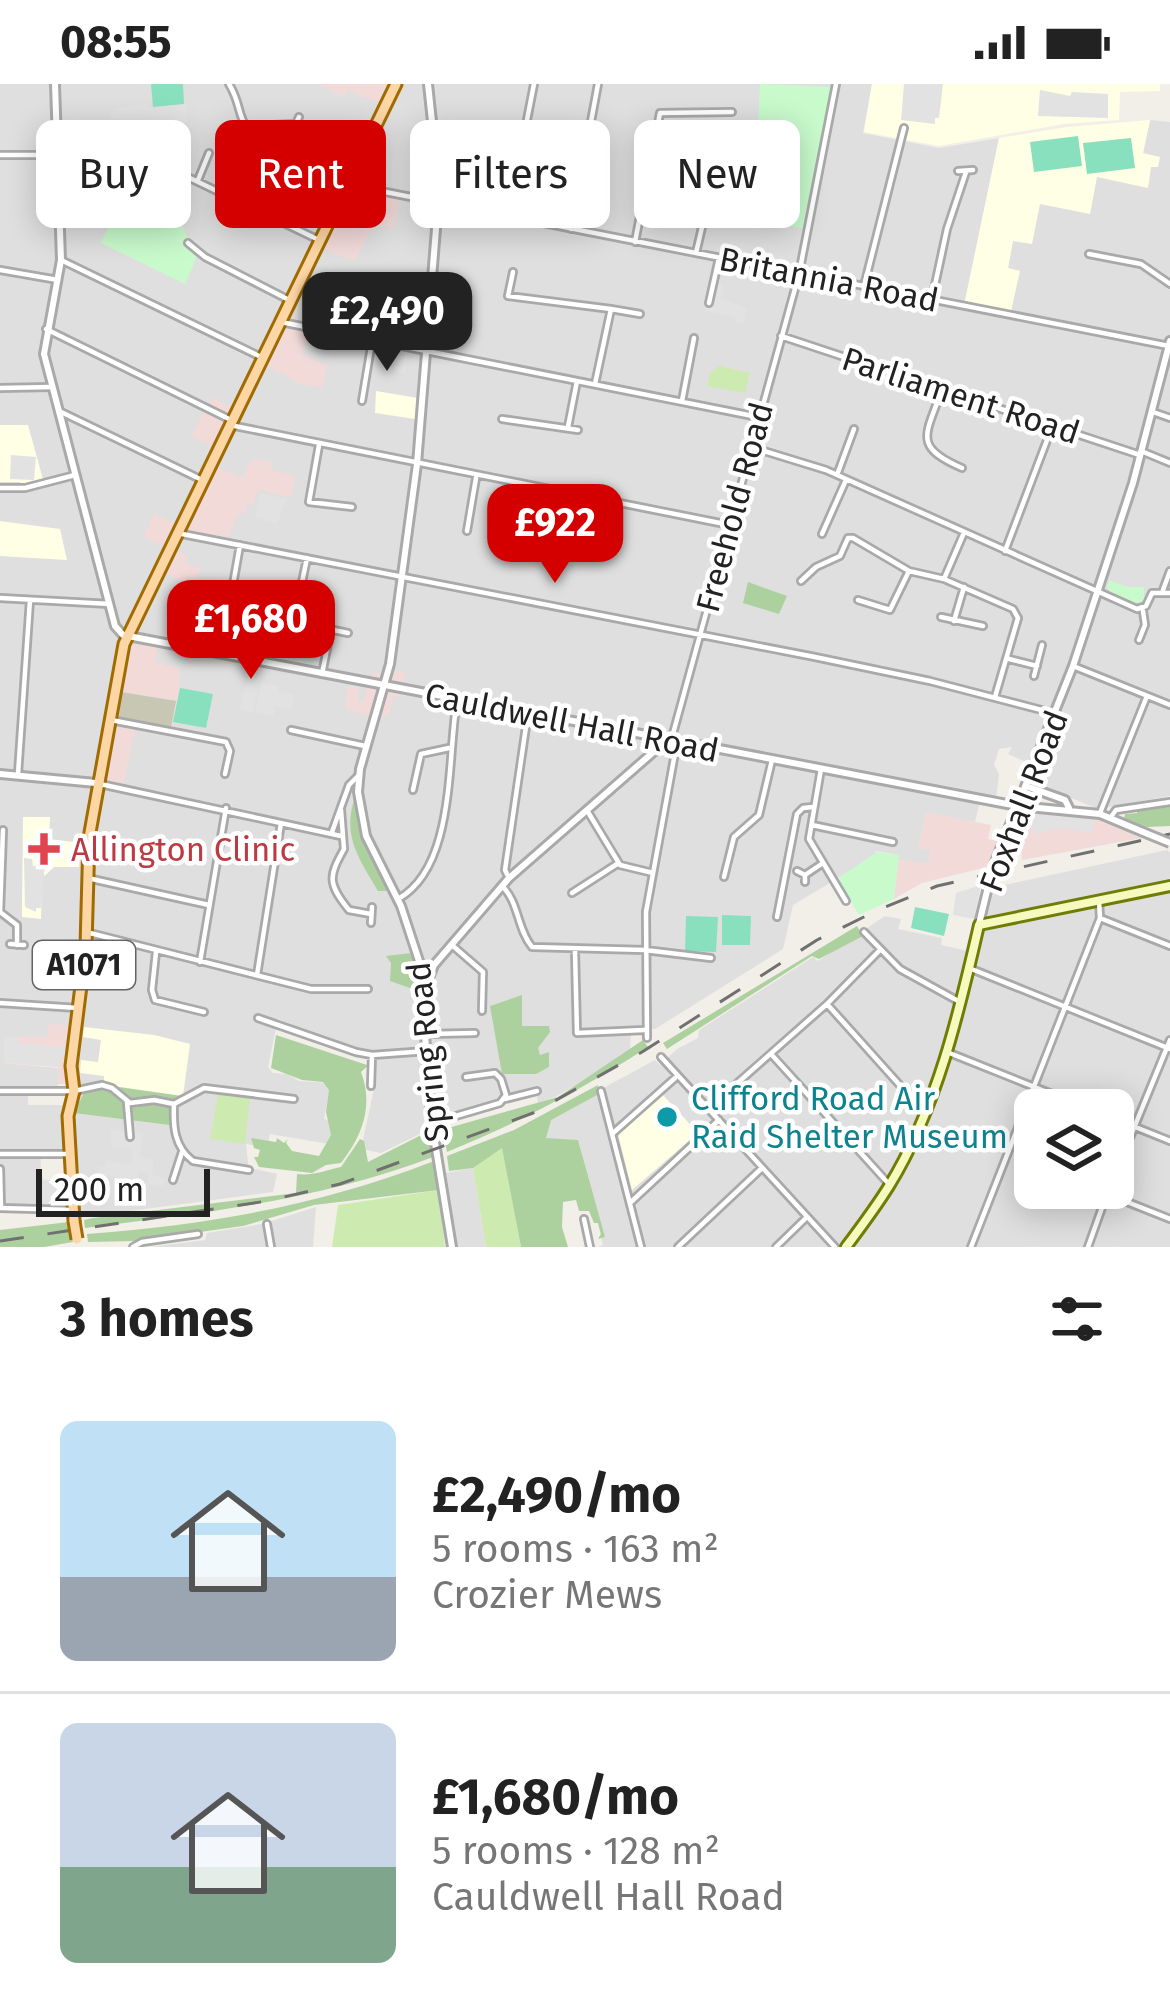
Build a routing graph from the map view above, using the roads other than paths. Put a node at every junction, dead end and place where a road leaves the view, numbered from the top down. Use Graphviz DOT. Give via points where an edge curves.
graph roads {
  1 [pos="55,84"];
  2 [pos="230,84"];
  3 [pos="396,84"];
  4 [pos="428,84"];
  5 [pos="534,84"];
  6 [pos="598,84"];
  7 [pos="836,84"];
  8 [pos="732,112"];
  9 [pos="57,120"];
  10 [pos="241,120"];
  11 [pos="379,120"];
  12 [pos="430,120"];
  13 [pos="527,120"];
  14 [pos="660,120"];
  15 [pos="904,128"];
  16 [pos="209,153"];
  17 [pos="0,154"];
  18 [pos="36,154"];
  19 [pos="966,171"];
  20 [pos="191,178"];
  21 [pos="198,180"];
  22 [pos="60,228"];
  23 [pos="327,228"];
  24 [pos="434,228"];
  25 [pos="566,228"];
  26 [pos="638,228"];
  27 [pos="702,228"];
  28 [pos="571,229"];
  29 [pos="321,241"];
  30 [pos="635,242"];
  31 [pos="188,243"];
  32 [pos="696,253"];
  33 [pos="1089,254"];
  34 [pos="718,258"];
  35 [pos="61,260"];
  36 [pos="0,270"];
  37 [pos="513,272"];
  38 [pos="799,274"];
  39 [pos="58,280"];
  40 [pos="1170,284"];
  41 [pos="377,285"];
  42 [pos="864,286"];
  43 [pos="932,299"];
  44 [pos="291,301"];
  45 [pos="710,303"];
  46 [pos="611,309"];
  47 [pos="640,314"];
  48 [pos="281,322"];
  49 [pos="46,329"];
  50 [pos="782,336"];
  51 [pos="694,338"];
  52 [pos="373,340"];
  53 [pos="386,343"];
  54 [pos="1169,346"];
  55 [pos="427,351"];
  56 [pos="263,358"];
  57 [pos="577,381"];
  58 [pos="595,384"];
  59 [pos="52,387"];
  60 [pos="0,388"];
  61 [pos="942,389"];
  62 [pos="362,400"];
  63 [pos="682,401"];
  64 [pos="59,412"];
  65 [pos="1153,412"];
  66 [pos="759,418"];
  67 [pos="1170,418"];
  68 [pos="502,419"];
  69 [pos="231,423"];
  70 [pos="1053,426"];
  71 [pos="568,428"];
  72 [pos="854,429"];
  73 [pos="578,430"];
  74 [pos="319,446"];
  75 [pos="751,447"];
  76 [pos="1141,453"];
  77 [pos="1170,463"];
  78 [pos="417,464"];
  79 [pos="962,468"];
  80 [pos="75,475"];
  81 [pos="837,475"];
  82 [pos="476,477"];
  83 [pos="846,479"];
  84 [pos="202,480"];
  85 [pos="0,488"];
  86 [pos="352,507"];
  87 [pos="730,525"];
  88 [pos="467,532"];
  89 [pos="964,532"];
  90 [pos="177,533"];
  91 [pos="822,534"];
  92 [pos="240,545"];
  93 [pos="1005,551"];
  94 [pos="307,557"];
  95 [pos="909,571"];
  96 [pos="1170,571"];
  97 [pos="403,577"];
  98 [pos="944,579"];
  99 [pos="807,580"];
  100 [pos="301,587"];
  101 [pos="964,587"];
  102 [pos="1167,592"];
  103 [pos="1097,594"];
  104 [pos="231,596"];
  105 [pos="0,598"];
  106 [pos="30,600"];
  107 [pos="858,600"];
  108 [pos="110,604"];
  109 [pos="1142,609"];
  110 [pos="941,617"];
  111 [pos="954,621"];
  112 [pos="314,626"];
  113 [pos="983,626"];
  114 [pos="331,629"];
  115 [pos="348,633"];
  116 [pos="699,634"];
  117 [pos="126,637"];
  118 [pos="1139,640"];
  119 [pos="1042,645"];
  120 [pos="1009,659"];
  121 [pos="1037,666"];
  122 [pos="1073,666"];
  123 [pos="322,674"];
  124 [pos="1034,676"];
  125 [pos="385,686"];
  126 [pos="995,697"];
  127 [pos="1147,697"];
  128 [pos="457,700"];
  129 [pos="1170,705"];
  130 [pos="528,713"];
  131 [pos="1056,714"];
  132 [pos="108,719"];
  133 [pos="291,730"];
  134 [pos="670,741"];
  135 [pos="365,746"];
  136 [pos="449,748"];
  137 [pos="772,760"];
  138 [pos="820,769"];
  139 [pos="0,774"];
  140 [pos="225,774"];
  141 [pos="17,775"];
  142 [pos="358,776"];
  143 [pos="96,783"];
  144 [pos="1026,785"];
  145 [pos="413,790"];
  146 [pos="1170,802"];
  147 [pos="1018,806"];
  148 [pos="813,807"];
  149 [pos="226,808"];
  150 [pos="586,808"];
  151 [pos="1070,809"];
  152 [pos="340,810"];
  153 [pos="1100,814"];
  154 [pos="1110,818"];
  155 [pos="281,823"];
  156 [pos="812,825"];
  157 [pos="3,830"];
  158 [pos="332,832"];
  159 [pos="340,836"];
  160 [pos="893,842"];
  161 [pos="2,843"];
  162 [pos="14,843"];
  163 [pos="1170,843"];
  164 [pos="619,863"];
  165 [pos="823,863"];
  166 [pos="797,872"];
  167 [pos="653,873"];
  168 [pos="724,877"];
  169 [pos="509,878"];
  170 [pos="86,879"];
  171 [pos="502,886"];
  172 [pos="1170,886"];
  173 [pos="572,893"];
  174 [pos="398,899"];
  175 [pos="1099,900"];
  176 [pos="846,901"];
  177 [pos="209,905"];
  178 [pos="0,912"];
  179 [pos="777,917"];
  180 [pos="1100,918"];
  181 [pos="371,923"];
  182 [pos="979,925"];
  183 [pos="86,932"];
  184 [pos="864,932"];
  185 [pos="17,945"];
  186 [pos="451,945"];
  187 [pos="1170,946"];
  188 [pos="645,950"];
  189 [pos="574,951"];
  190 [pos="880,951"];
  191 [pos="156,952"];
  192 [pos="711,958"];
  193 [pos="200,962"];
  194 [pos="420,964"];
  195 [pos="434,965"];
  196 [pos="969,968"];
  197 [pos="257,975"];
  198 [pos="368,988"];
  199 [pos="424,989"];
  200 [pos="960,1002"];
  201 [pos="0,1004"];
  202 [pos="827,1004"];
  203 [pos="1065,1006"];
  204 [pos="78,1008"];
  205 [pos="199,1008"];
  206 [pos="482,1011"];
  207 [pos="258,1018"];
  208 [pos="476,1033"];
  209 [pos="428,1034"];
  210 [pos="1169,1046"];
  211 [pos="428,1051"];
  212 [pos="946,1052"];
  213 [pos="771,1054"];
  214 [pos="372,1055"];
  215 [pos="661,1057"];
  216 [pos="677,1076"];
  217 [pos="466,1077"];
  218 [pos="371,1086"];
  219 [pos="1033,1087"];
  220 [pos="1038,1089"];
  221 [pos="0,1090"];
  222 [pos="74,1091"];
  223 [pos="537,1091"];
  224 [pos="601,1091"];
  225 [pos="294,1099"];
  226 [pos="127,1101"];
  227 [pos="500,1102"];
  228 [pos="174,1104"];
  229 [pos="708,1108"];
  230 [pos="925,1114"];
  231 [pos="719,1120"];
  232 [pos="432,1123"];
  233 [pos="1135,1126"];
  234 [pos="612,1133"];
  235 [pos="130,1137"];
  236 [pos="1170,1141"];
  237 [pos="182,1152"];
  238 [pos="0,1154"];
  239 [pos="68,1154"];
  240 [pos="762,1168"];
  241 [pos="0,1169"];
  242 [pos="249,1170"];
  243 [pos="173,1180"];
  244 [pos="890,1184"];
  245 [pos="1134,1203"];
  246 [pos="629,1204"];
  247 [pos="1,1208"];
  248 [pos="1102,1209"];
  249 [pos="73,1215"];
  250 [pos="806,1217"];
  251 [pos="584,1219"];
  252 [pos="1170,1219"];
  253 [pos="267,1223"];
  254 [pos="199,1234"];
  255 [pos="599,1240"];
  256 [pos="78,1243"];
  257 [pos="590,1244"];
  258 [pos="133,1247"];
  259 [pos="271,1247"];
  260 [pos="452,1247"];
  261 [pos="641,1247"];
  262 [pos="677,1247"];
  263 [pos="776,1247"];
  264 [pos="835,1247"];
  265 [pos="847,1247"];
  266 [pos="971,1247"];
  267 [pos="1088,1247"];
  1 -- 9 [label="street"];
  2 -- 10 [label="street"];
  3 -- 11 [label="main road, A1071"];
  4 -- 12 [label="street, Spring Road"];
  5 -- 13 [label="street"];
  6 -- 28 [label="street"];
  7 -- 38 [label="street, Freehold Road"];
  8 -- 14 [label="street" via="661,113"];
  15 -- 42 [label="street"];
  16 -- 21 [label="street"];
  17 -- 18 [label="street"];
  19 -- 43 [label="street"];
  20 -- 21 [label="street"];
  21 -- 29 [label="street"];
  22 -- 35 [label="street"];
  23 -- 29 [label="main road, A1071"];
  24 -- 55 [label="street, Spring Road"];
  25 -- 28 [label="street, Britannia Road"];
  26 -- 30 [label="street"];
  27 -- 32 [label="street"];
  28 -- 30 [label="street, Britannia Road"];
  29 -- 44 [label="main road, A1071"];
  30 -- 32 [label="street, Britannia Road"];
  31 -- 44 [label="street"];
  32 -- 34 [label="street, Britannia Road"];
  33 -- 40 [label="street" via="1141,264"];
  34 -- 38 [label="street, Britannia Road"];
  34 -- 45 [label="street"];
  35 -- 39 [label="street"];
  35 -- 56 [label="street"];
  36 -- 39 [label="street"];
  37 -- 46 [label="street" via="504,296"];
  38 -- 42 [label="street, Britannia Road"];
  38 -- 50 [label="street, Freehold Road"];
  39 -- 49 [label="street"];
  41 -- 53 [label="street" via="390,298"];
  42 -- 43 [label="street, Britannia Road"];
  43 -- 54 [label="street, Britannia Road"];
  44 -- 48 [label="main road, A1071"];
  46 -- 47 [label="street"];
  46 -- 58 [label="street"];
  48 -- 52 [label="street"];
  48 -- 56 [label="main road, A1071"];
  49 -- 59 [label="street"];
  49 -- 69 [label="street"];
  50 -- 61 [label="street, Parliament Road"];
  50 -- 66 [label="street, Freehold Road"];
  51 -- 63 [label="street"];
  52 -- 53 [label="street"];
  52 -- 62 [label="street"];
  53 -- 55 [label="street"];
  54 -- 65 [label="street, Foxhall Road"];
  55 -- 57 [label="street"];
  55 -- 78 [label="street, Spring Road"];
  56 -- 69 [label="main road, A1071"];
  57 -- 58 [label="street"];
  57 -- 71 [label="street"];
  58 -- 63 [label="street"];
  59 -- 60 [label="street"];
  59 -- 64 [label="street"];
  61 -- 70 [label="street, Parliament Road"];
  61 -- 79 [label="street" via="928,447"];
  63 -- 66 [label="street"];
  64 -- 80 [label="street"];
  64 -- 84 [label="street"];
  65 -- 67 [label="street"];
  65 -- 76 [label="street, Foxhall Road"];
  66 -- 75 [label="street, Freehold Road"];
  68 -- 71 [label="street"];
  69 -- 74 [label="street"];
  69 -- 84 [label="main road, A1071"];
  70 -- 76 [label="street, Parliament Road"];
  70 -- 93 [label="street"];
  71 -- 73 [label="street"];
  72 -- 81 [label="street"];
  74 -- 78 [label="street"];
  74 -- 86 [label="street" via="309,502"];
  75 -- 81 [label="street"];
  75 -- 87 [label="street, Freehold Road"];
  76 -- 77 [label="street, Parliament Road"];
  76 -- 103 [label="street, Foxhall Road"];
  78 -- 82 [label="street"];
  78 -- 97 [label="street, Spring Road"];
  80 -- 85 [label="street"];
  80 -- 108 [label="street"];
  81 -- 83 [label="street"];
  82 -- 87 [label="street"];
  82 -- 88 [label="street"];
  83 -- 89 [label="street"];
  83 -- 91 [label="street"];
  84 -- 90 [label="main road, A1071"];
  87 -- 116 [label="street, Freehold Road"];
  89 -- 93 [label="street"];
  89 -- 98 [label="street"];
  90 -- 92 [label="street"];
  90 -- 117 [label="main road, A1071"];
  92 -- 94 [label="street"];
  92 -- 104 [label="street"];
  93 -- 103 [label="street"];
  94 -- 97 [label="street"];
  94 -- 100 [label="street"];
  95 -- 98 [label="street"];
  95 -- 99 [label="street" via="848,538 840,556"];
  95 -- 107 [label="street" via="890,610"];
  96 -- 102 [label="street"];
  97 -- 116 [label="street"];
  97 -- 125 [label="street, Spring Road"];
  98 -- 101 [label="street"];
  101 -- 111 [label="street"];
  101 -- 120 [label="street" via="1017,613"];
  102 -- 109 [label="street" via="1152,593"];
  103 -- 109 [label="street"];
  103 -- 122 [label="street, Foxhall Road"];
  105 -- 106 [label="street"];
  106 -- 108 [label="street"];
  106 -- 141 [label="street"];
  108 -- 117 [label="street"];
  109 -- 118 [label="street"];
  110 -- 111 [label="street"];
  111 -- 113 [label="street"];
  112 -- 114 [label="street"];
  114 -- 115 [label="street"];
  114 -- 123 [label="street"];
  116 -- 126 [label="street"];
  116 -- 134 [label="street, Freehold Road"];
  117 -- 123 [label="street, Cauldwell Hall Road"];
  117 -- 132 [label="main road, A1071"];
  119 -- 121 [label="street"];
  120 -- 121 [label="street"];
  120 -- 126 [label="street"];
  121 -- 124 [label="street"];
  122 -- 127 [label="street"];
  122 -- 131 [label="street, Foxhall Road"];
  123 -- 125 [label="street, Cauldwell Hall Road"];
  125 -- 128 [label="street, Cauldwell Hall Road"];
  125 -- 135 [label="street, Spring Road"];
  126 -- 131 [label="street"];
  127 -- 129 [label="street"];
  127 -- 153 [label="street"];
  128 -- 130 [label="street, Cauldwell Hall Road"];
  128 -- 136 [label="street"];
  130 -- 134 [label="street, Cauldwell Hall Road"];
  130 -- 169 [label="street"];
  131 -- 144 [label="street, Foxhall Road"];
  132 -- 140 [label="street" via="226,742"];
  132 -- 143 [label="main road, A1071"];
  133 -- 135 [label="street"];
  134 -- 137 [label="street, Cauldwell Hall Road"];
  134 -- 150 [label="street"];
  134 -- 167 [label="street, Freehold Road"];
  135 -- 142 [label="street, Spring Road"];
  136 -- 145 [label="street" via="422,754"];
  136 -- 174 [label="street" via="434,858"];
  137 -- 138 [label="street, Cauldwell Hall Road"];
  137 -- 168 [label="street" via="759,814 734,837"];
  138 -- 147 [label="street, Cauldwell Hall Road"];
  138 -- 148 [label="street"];
  139 -- 141 [label="street"];
  141 -- 143 [label="street"];
  142 -- 152 [label="street"];
  142 -- 174 [label="street, Spring Road" via="362,823"];
  143 -- 149 [label="street"];
  143 -- 170 [label="main road, A1071"];
  144 -- 147 [label="street, Foxhall Road"];
  144 -- 151 [label="street"];
  146 -- 154 [label="street" via="1116,810"];
  147 -- 151 [label="street, Cauldwell Hall Road"];
  147 -- 182 [label="street, Foxhall Road, bridge"];
  148 -- 156 [label="street"];
  148 -- 179 [label="street" via="797,814"];
  149 -- 155 [label="street"];
  149 -- 177 [label="street"];
  150 -- 164 [label="street"];
  150 -- 169 [label="street"];
  151 -- 153 [label="street"];
  152 -- 158 [label="street"];
  152 -- 159 [label="street"];
  153 -- 154 [label="street"];
  154 -- 163 [label="street, bridge"];
  155 -- 158 [label="street"];
  155 -- 197 [label="street"];
  156 -- 160 [label="street"];
  156 -- 165 [label="street" via="810,842"];
  157 -- 161 [label="street"];
  158 -- 159 [label="street"];
  159 -- 181 [label="street" via="344,849 332,879 349,910 372,910"];
  161 -- 162 [label="street"];
  161 -- 178 [label="street"];
  164 -- 167 [label="street"];
  164 -- 173 [label="street"];
  165 -- 166 [label="street" via="805,879"];
  165 -- 176 [label="street"];
  167 -- 188 [label="street, Freehold Road"];
  169 -- 171 [label="street"];
  170 -- 177 [label="street"];
  170 -- 183 [label="main road, A1071"];
  171 -- 186 [label="street"];
  171 -- 189 [label="street" via="528,944"];
  172 -- 175 [label="main road"];
  174 -- 194 [label="street, Spring Road"];
  175 -- 180 [label="street"];
  175 -- 182 [label="main road"];
  177 -- 193 [label="street"];
  178 -- 185 [label="street" via="17,925"];
  180 -- 187 [label="street"];
  180 -- 203 [label="street"];
  182 -- 196 [label="main road, Foxhall Road"];
  183 -- 191 [label="street"];
  183 -- 204 [label="main road, A1071"];
  184 -- 190 [label="street"];
  186 -- 195 [label="street"];
  186 -- 206 [label="street" via="483,972"];
  188 -- 189 [label="street"];
  188 -- 189 [label="street, Freehold Road" via="645,1034 577,1033"];
  188 -- 192 [label="street"];
  190 -- 200 [label="street"];
  190 -- 202 [label="street"];
  191 -- 193 [label="street"];
  191 -- 205 [label="street" via="152,996"];
  193 -- 197 [label="street"];
  194 -- 195 [label="street"];
  194 -- 199 [label="street, Spring Road"];
  195 -- 199 [label="street"];
  196 -- 200 [label="main road, Foxhall Road"];
  196 -- 203 [label="street"];
  197 -- 198 [label="street" via="311,989"];
  199 -- 209 [label="street, Spring Road"];
  200 -- 212 [label="main road, Foxhall Road"];
  201 -- 204 [label="street"];
  202 -- 213 [label="street"];
  202 -- 230 [label="street"];
  203 -- 210 [label="street"];
  203 -- 219 [label="street"];
  204 -- 222 [label="main road, A1071"];
  207 -- 214 [label="street"];
  208 -- 209 [label="street"];
  209 -- 211 [label="street, Spring Road"];
  210 -- 233 [label="street"];
  211 -- 214 [label="street"];
  211 -- 232 [label="street, Spring Road"];
  212 -- 219 [label="street"];
  212 -- 230 [label="main road, Foxhall Road"];
  213 -- 229 [label="street"];
  213 -- 244 [label="street"];
  214 -- 218 [label="street"];
  215 -- 216 [label="street"];
  216 -- 229 [label="street"];
  216 -- 234 [label="street"];
  217 -- 227 [label="street" via="495,1073 506,1095"];
  219 -- 220 [label="street"];
  219 -- 266 [label="street"];
  221 -- 222 [label="street"];
  222 -- 226 [label="street" via="102,1085"];
  222 -- 239 [label="main road, A1071"];
  223 -- 227 [label="street"];
  224 -- 234 [label="street"];
  225 -- 228 [label="street" via="204,1088"];
  226 -- 228 [label="street"];
  226 -- 235 [label="street"];
  227 -- 232 [label="street"];
  228 -- 237 [label="street"];
  229 -- 231 [label="street"];
  230 -- 244 [label="main road, Foxhall Road"];
  231 -- 240 [label="street"];
  231 -- 246 [label="street"];
  232 -- 260 [label="street, Spring Road"];
  233 -- 236 [label="street"];
  234 -- 246 [label="street"];
  237 -- 242 [label="street"];
  237 -- 243 [label="street"];
  238 -- 239 [label="street"];
  239 -- 249 [label="main road, A1071"];
  240 -- 250 [label="street"];
  240 -- 262 [label="street"];
  241 -- 247 [label="street"];
  244 -- 265 [label="main road, Foxhall Road"];
  245 -- 252 [label="street"];
  246 -- 261 [label="street"];
  247 -- 249 [label="street"];
  248 -- 267 [label="street"];
  249 -- 256 [label="main road, A1071, bridge"];
  250 -- 263 [label="street"];
  250 -- 264 [label="street"];
  251 -- 257 [label="street"];
  253 -- 259 [label="street"];
  254 -- 258 [label="street"];
  255 -- 257 [label="street"];
}
